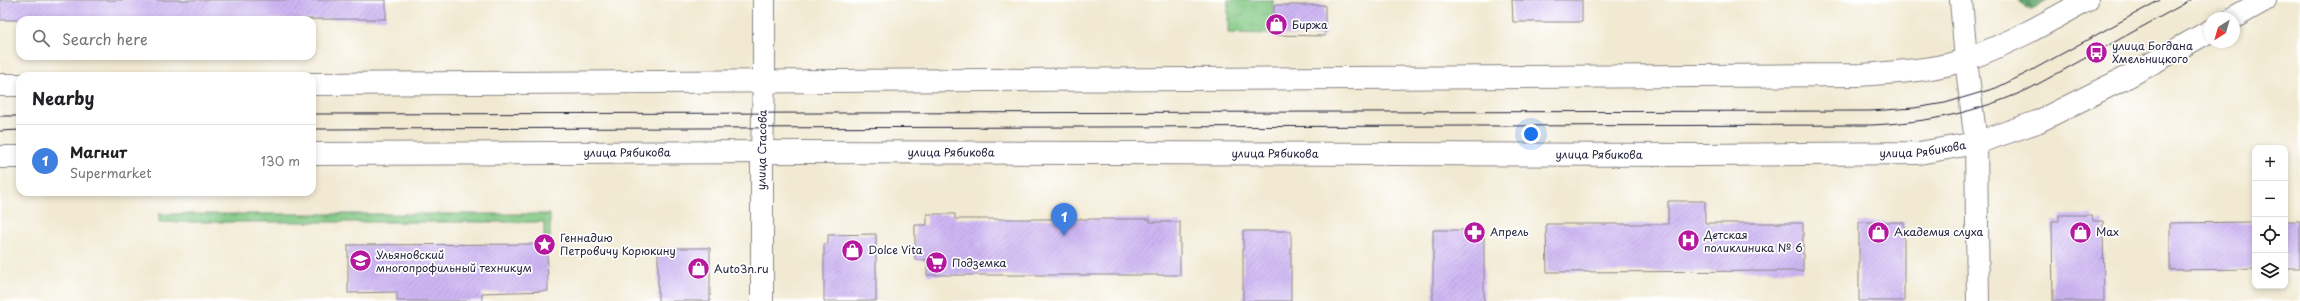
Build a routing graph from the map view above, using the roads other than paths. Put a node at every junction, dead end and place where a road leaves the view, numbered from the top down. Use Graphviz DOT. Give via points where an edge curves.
graph roads {
  1 [pos="764,0"];
  2 [pos="1961,0"];
  3 [pos="2087,0"];
  4 [pos="2265,0"];
  5 [pos="2240,14"];
  6 [pos="2204,34"];
  7 [pos="1966,60"];
  8 [pos="764,81"];
  9 [pos="16,84"];
  10 [pos="316,84"];
  11 [pos="0,85"];
  12 [pos="1976,143"];
  13 [pos="762,152"];
  14 [pos="316,154"];
  15 [pos="0,157"];
  16 [pos="16,157"];
  17 [pos="762,301"];
  18 [pos="1978,301"];
  1 -- 8 [label="main road, улица Стасова"];
  2 -- 7 [label="main road"];
  3 -- 7 [label="main road" via="2017,39"];
  4 -- 5 [label="main road"];
  6 -- 12 [label="main road, улица Рябикова" via="2129,76 2037,122"];
  7 -- 8 [label="main road" via="1910,71 1861,75"];
  7 -- 12 [label="main road"];
  8 -- 10 [label="main road"];
  8 -- 13 [label="main road, улица Стасова"];
  9 -- 11 [label="main road"];
  12 -- 13 [label="main road, улица Рябикова" via="1919,153 1832,155"];
  12 -- 18 [label="main road"];
  13 -- 14 [label="main road, улица Рябикова"];
  13 -- 17 [label="main road, улица Стасова"];
  15 -- 16 [label="main road"];
}
